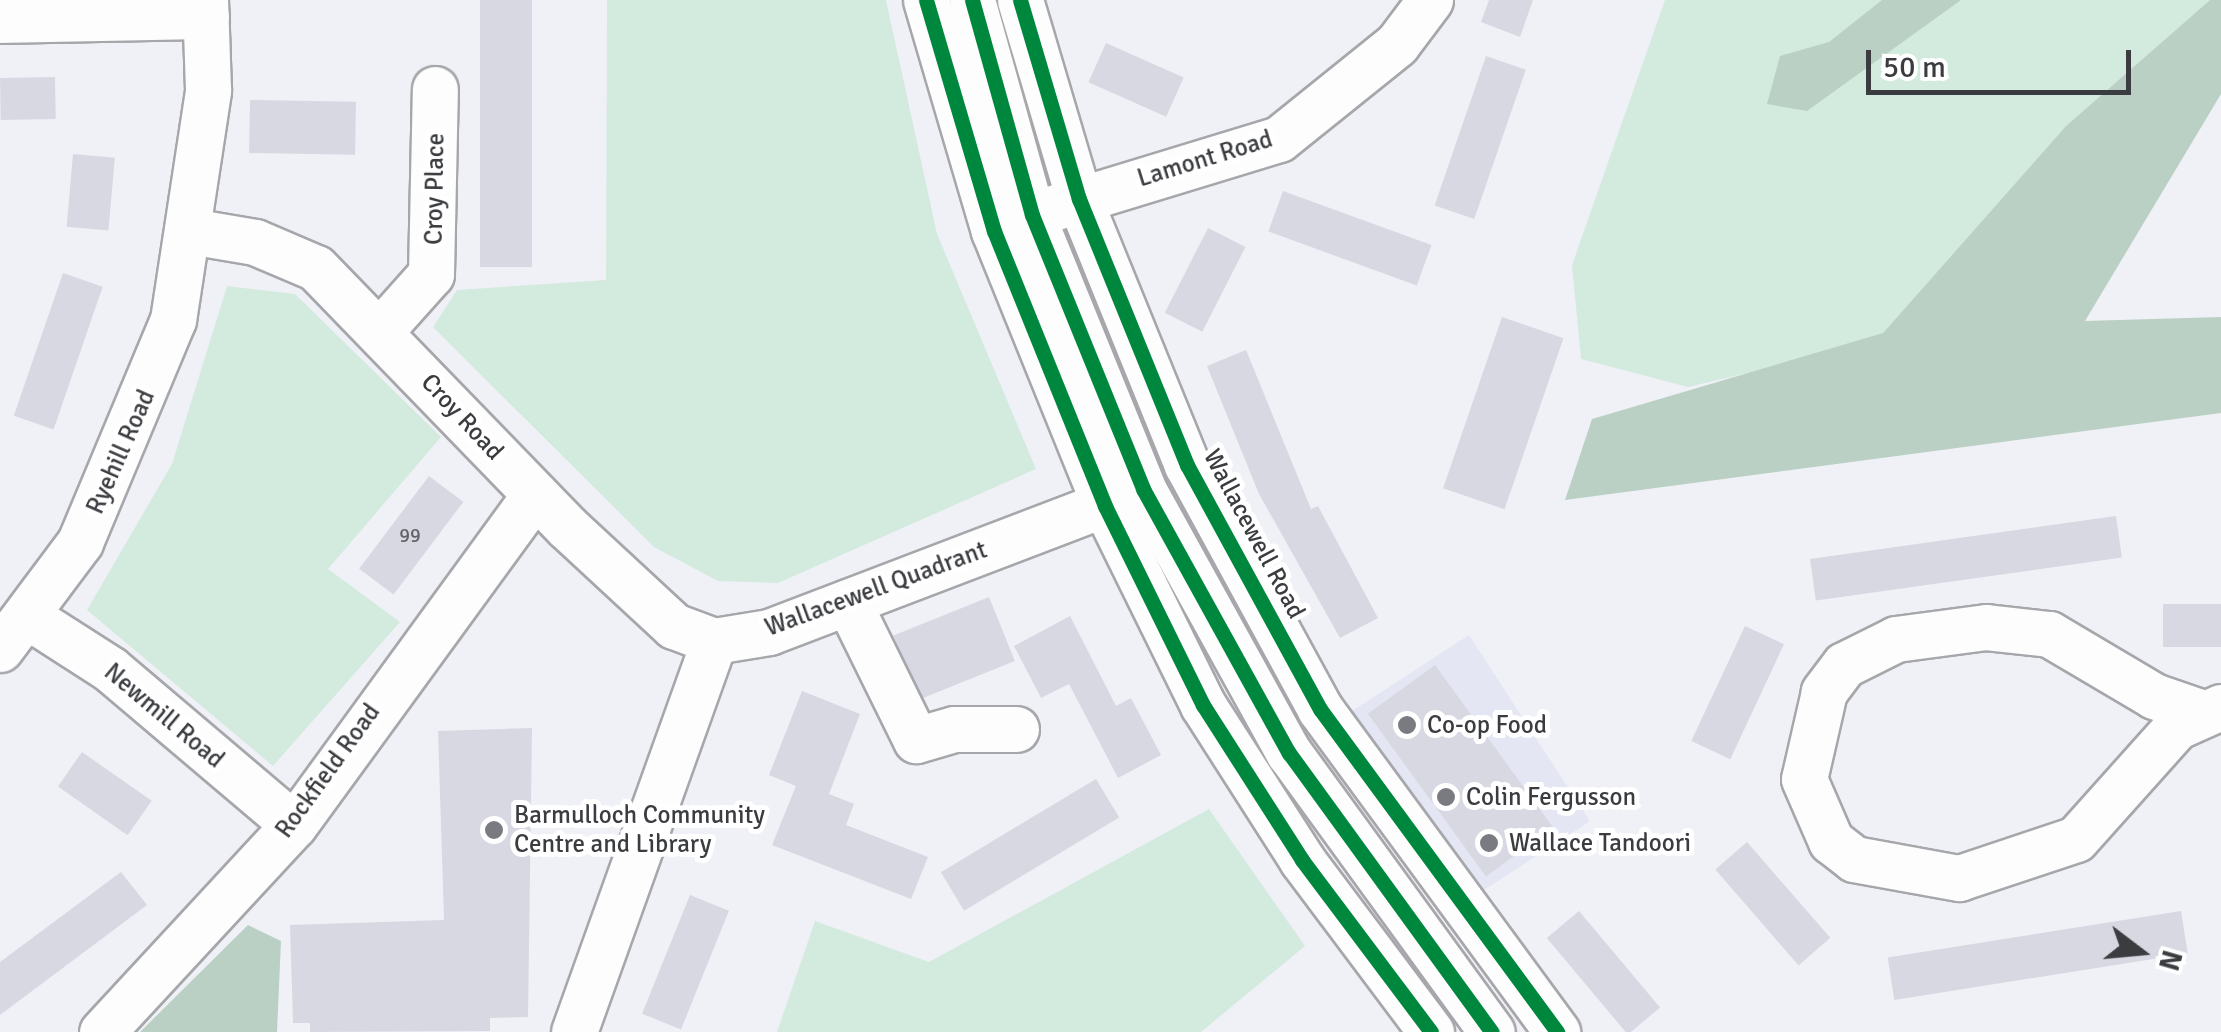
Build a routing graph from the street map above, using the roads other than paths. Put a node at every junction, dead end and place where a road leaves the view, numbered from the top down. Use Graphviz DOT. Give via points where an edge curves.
graph roads {
  1 [pos="926,0"];
  2 [pos="972,0"];
  3 [pos="1020,0"];
  4 [pos="1430,0"];
  5 [pos="206,8"];
  6 [pos="0,20"];
  7 [pos="435,89"];
  8 [pos="1079,199"];
  9 [pos="1013,223"];
  10 [pos="190,231"];
  11 [pos="380,330"];
  12 [pos="535,494"];
  13 [pos="1124,497"];
  14 [pos="848,602"];
  15 [pos="14,633"];
  16 [pos="714,641"];
  17 [pos="2210,710"];
  18 [pos="1016,729"];
  19 [pos="294,825"];
  20 [pos="102,1032"];
  21 [pos="574,1032"];
  22 [pos="1431,1032"];
  23 [pos="1492,1032"];
  24 [pos="1557,1032"];
  1 -- 9 [label="street"];
  2 -- 9 [label="street"];
  3 -- 8 [label="street, Wallacewell Road"];
  4 -- 8 [label="street, Lamont Road" via="1396,44 1279,139"];
  5 -- 6 [label="street"];
  5 -- 10 [label="street, Ryehill Road"];
  7 -- 11 [label="street, Croy Place" via="430,274"];
  8 -- 9 [label="street, Lamont Road"];
  8 -- 24 [label="street, Wallacewell Road" via="1187,465 1320,709"];
  9 -- 13 [label="street"];
  10 -- 11 [label="street, Croy Road" via="255,242 316,268"];
  10 -- 15 [label="street, Ryehill Road" via="144,406 80,542"];
  11 -- 12 [label="street, Croy Road"];
  12 -- 16 [label="street, Croy Road" via="674,626"];
  12 -- 19 [label="street, Rockfield Road"];
  13 -- 14 [label="street, Wallacewell Quadrant"];
  13 -- 22 [label="street" via="1203,705 1302,860"];
  13 -- 23 [label="street" via="1289,753"];
  14 -- 16 [label="street, Wallacewell Quadrant"];
  14 -- 18 [label="street" via="910,758 954,728"];
  15 -- 19 [label="street, Newmill Road" via="110,669"];
  16 -- 21 [label="street"];
  17 -- 17 [label="street" via="2076,839 1958,878 1854,860 1831,840 1804,778 1824,692 1844,665 1896,639 1986,627 2049,634 2154,696"];
  19 -- 20 [label="street, Rockfield Road"];
}
